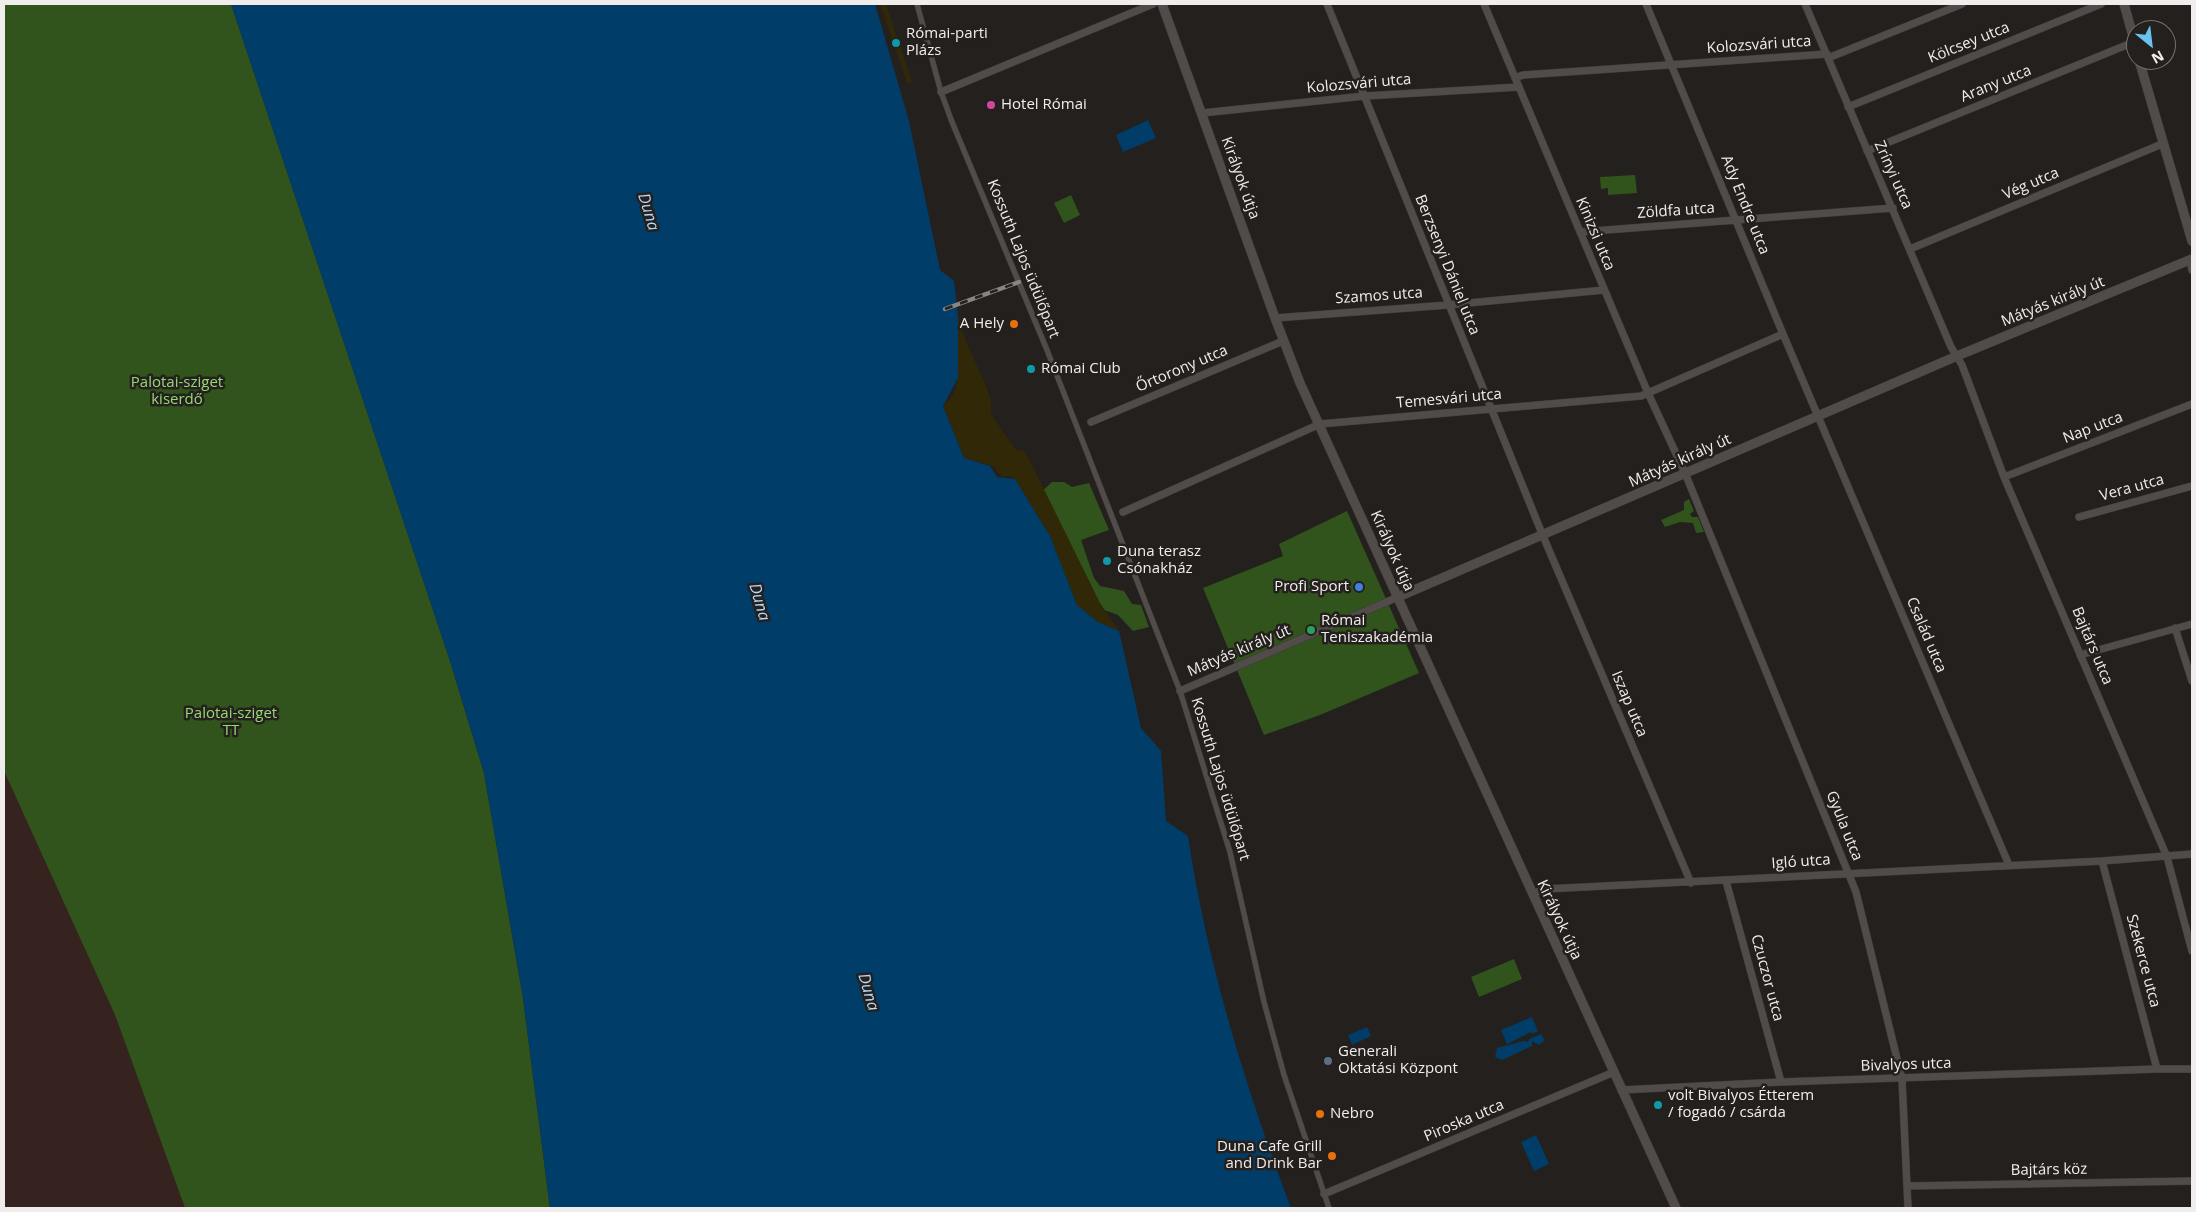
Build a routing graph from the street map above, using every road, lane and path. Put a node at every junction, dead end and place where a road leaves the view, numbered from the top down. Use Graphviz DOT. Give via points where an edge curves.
graph roads {
  1 [pos="917,4"];
  2 [pos="1153,4"];
  3 [pos="1162,4"];
  4 [pos="1327,4"];
  5 [pos="1484,4"];
  6 [pos="1646,4"];
  7 [pos="1805,4"];
  8 [pos="1962,4"];
  9 [pos="2101,4"];
  10 [pos="2125,4"];
  11 [pos="2129,20"];
  12 [pos="2126,48"];
  13 [pos="1827,56"];
  14 [pos="1672,65"];
  15 [pos="2143,70"];
  16 [pos="1515,78"];
  17 [pos="1519,87"];
  18 [pos="941,92"];
  19 [pos="1365,96"];
  20 [pos="1848,107"];
  21 [pos="1202,113"];
  22 [pos="2162,144"];
  23 [pos="1867,151"];
  24 [pos="1893,208"];
  25 [pos="1736,221"];
  26 [pos="1580,232"];
  27 [pos="2192,241"];
  28 [pos="1910,249"];
  29 [pos="2191,260"];
  30 [pos="2192,270"];
  31 [pos="1604,290"];
  32 [pos="1448,305"];
  33 [pos="1275,318"];
  34 [pos="1783,334"];
  35 [pos="1283,341"];
  36 [pos="1957,356"];
  37 [pos="1648,393"];
  38 [pos="2192,404"];
  39 [pos="1491,409"];
  40 [pos="1818,416"];
  41 [pos="1091,422"];
  42 [pos="1320,424"];
  43 [pos="1685,473"];
  44 [pos="2004,477"];
  45 [pos="2192,486"];
  46 [pos="1123,512"];
  47 [pos="2079,517"];
  48 [pos="1542,536"];
  49 [pos="1398,597"];
  50 [pos="2192,624"];
  51 [pos="2175,628"];
  52 [pos="2080,655"];
  53 [pos="2192,681"];
  54 [pos="1180,691"];
  55 [pos="2192,854"];
  56 [pos="2167,857"];
  57 [pos="2102,861"];
  58 [pos="2009,865"];
  59 [pos="1848,872"];
  60 [pos="1726,881"];
  61 [pos="1691,883"];
  62 [pos="1532,894"];
  63 [pos="2192,951"];
  64 [pos="2157,1068"];
  65 [pos="2192,1069"];
  66 [pos="1614,1072"];
  67 [pos="1902,1079"];
  68 [pos="1781,1082"];
  69 [pos="1621,1090"];
  70 [pos="2192,1181"];
  71 [pos="1907,1186"];
  72 [pos="1324,1194"];
  73 [pos="1329,1208"];
  74 [pos="1676,1208"];
  75 [pos="1908,1208"];
  1 -- 18 [label="street, Kossuth Lajos üdülőpart"];
  2 -- 18 [label="street"];
  3 -- 21 [label="street, Királyok útja"];
  4 -- 19 [label="street, Berzsenyi Dániel utca"];
  5 -- 16 [label="street, Kinizsi utca"];
  6 -- 14 [label="street, Ady Endre utca"];
  7 -- 13 [label="street, Zrínyi utca"];
  8 -- 13 [label="street, Kolozsvári utca"];
  9 -- 20 [label="street, Kölcsey utca"];
  10 -- 11 [label="street"];
  12 -- 23 [label="street, Arany utca"];
  13 -- 14 [label="street, Kolozsvári utca"];
  13 -- 20 [label="street, Zrínyi utca"];
  14 -- 16 [label="street, Kolozsvári utca"];
  14 -- 25 [label="street, Ady Endre utca"];
  15 -- 22 [label="street"];
  16 -- 17 [label="street, Kinizsi utca"];
  17 -- 19 [label="street, Kolozsvári utca"];
  17 -- 26 [label="street, Kinizsi utca"];
  18 -- 54 [label="street, Kossuth Lajos üdülőpart" via="1047,350"];
  19 -- 21 [label="street, Kolozsvári utca"];
  19 -- 32 [label="street, Berzsenyi Dániel utca"];
  20 -- 23 [label="street, Zrínyi utca"];
  21 -- 33 [label="street, Királyok útja"];
  22 -- 27 [label="street"];
  22 -- 28 [label="street, Vég utca"];
  23 -- 24 [label="street, Zrínyi utca"];
  24 -- 25 [label="street, Zöldfa utca"];
  24 -- 28 [label="street, Zrínyi utca"];
  25 -- 26 [label="street, Zöldfa utca"];
  25 -- 34 [label="street, Ady Endre utca"];
  26 -- 31 [label="street, Kinizsi utca"];
  28 -- 36 [label="street, Zrínyi utca"];
  29 -- 30 [label="street"];
  29 -- 36 [label="street, Mátyás király út"];
  31 -- 32 [label="street, Szamos utca"];
  31 -- 37 [label="street, Kinizsi utca"];
  32 -- 33 [label="street, Szamos utca"];
  32 -- 39 [label="street, Berzsenyi Dániel utca"];
  33 -- 35 [label="street, Királyok útja"];
  34 -- 37 [label="street, Temesvári utca"];
  34 -- 40 [label="street, Ady Endre utca"];
  35 -- 41 [label="street, Őrtorony utca"];
  35 -- 42 [label="street, Királyok útja"];
  36 -- 40 [label="street, Mátyás király út"];
  36 -- 44 [label="street, Bajtárs utca"];
  37 -- 39 [label="street, Temesvári utca"];
  37 -- 43 [label="street, Kinizsi utca"];
  38 -- 44 [label="street, Nap utca"];
  39 -- 42 [label="street, Temesvári utca"];
  39 -- 48 [label="street, Berzsenyi Dániel utca"];
  40 -- 43 [label="street, Mátyás király út"];
  40 -- 58 [label="street, Család utca"];
  42 -- 46 [label="street, Temesvári utca"];
  42 -- 49 [label="street, Királyok útja"];
  43 -- 48 [label="street, Mátyás király út"];
  43 -- 59 [label="street, Gyula utca"];
  44 -- 52 [label="street, Bajtárs utca"];
  45 -- 47 [label="street, Vera utca"];
  48 -- 49 [label="street, Mátyás király út"];
  48 -- 61 [label="street, Iszap utca"];
  49 -- 54 [label="street, Mátyás király út"];
  49 -- 62 [label="street, Királyok útja"];
  50 -- 51 [label="street"];
  51 -- 52 [label="street"];
  51 -- 53 [label="street"];
  52 -- 56 [label="street, Bajtárs utca"];
  54 -- 72 [label="street, Kossuth Lajos üdülőpart" via="1230,852 1284,1075"];
  55 -- 56 [label="street, Igló utca"];
  56 -- 57 [label="street, Igló utca"];
  56 -- 63 [label="street, Bajtárs utca"];
  57 -- 58 [label="street, Igló utca"];
  57 -- 64 [label="street, Szekerce utca"];
  58 -- 59 [label="street, Igló utca"];
  59 -- 60 [label="street, Igló utca"];
  59 -- 67 [label="street, Gyula utca" via="1856,892"];
  60 -- 61 [label="street, Igló utca"];
  60 -- 68 [label="street, Czuczor utca"];
  61 -- 62 [label="street, Igló utca" via="1545,889"];
  62 -- 66 [label="street, Királyok útja"];
  64 -- 65 [label="street, Bivalyos utca"];
  64 -- 67 [label="street, Bivalyos utca"];
  66 -- 69 [label="street, Királyok útja"];
  66 -- 72 [label="street, Piroska utca"];
  67 -- 68 [label="street, Bivalyos utca"];
  67 -- 71 [label="street, Gyula utca"];
  68 -- 69 [label="street, Bivalyos utca"];
  69 -- 74 [label="street, Királyok útja"];
  70 -- 71 [label="street, Bajtárs köz"];
  71 -- 75 [label="street, Gyula utca"];
  72 -- 73 [label="street, Kossuth Lajos üdülőpart"];
}
